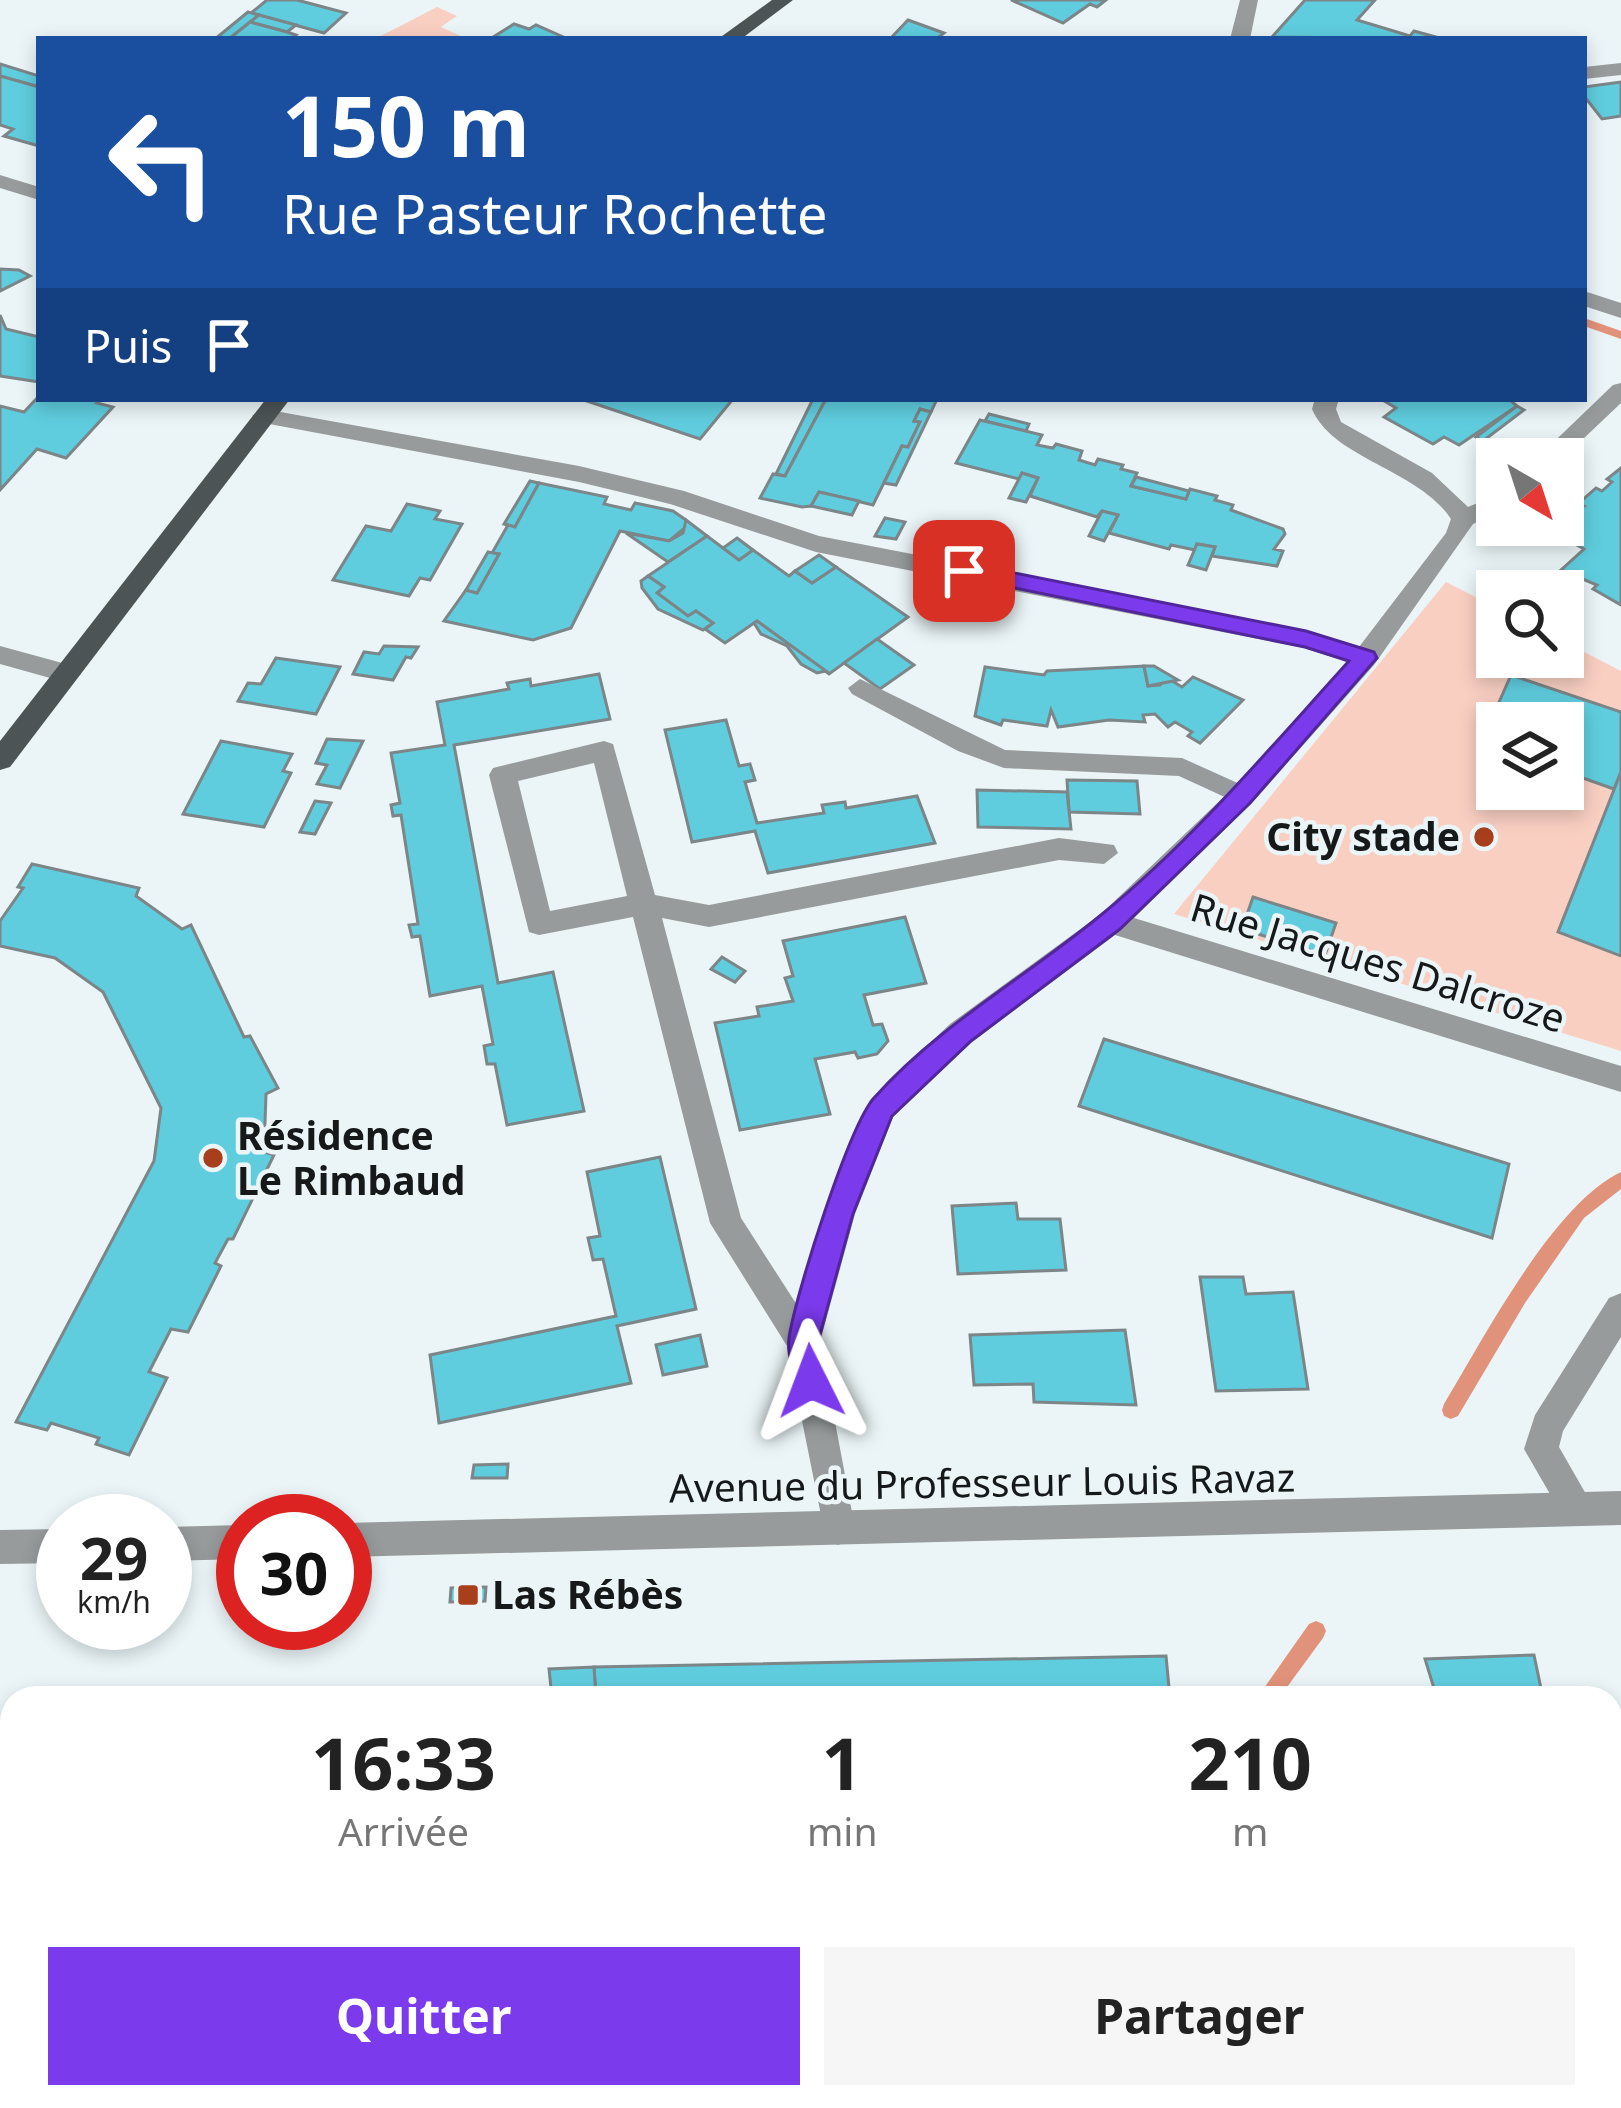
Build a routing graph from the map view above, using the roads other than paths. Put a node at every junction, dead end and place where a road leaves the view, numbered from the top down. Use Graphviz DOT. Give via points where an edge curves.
graph roads {
  1 [pos="784,0"];
  2 [pos="1249,0"];
  3 [pos="732,36"];
  4 [pos="1241,36"];
  5 [pos="1621,69"];
  6 [pos="1587,74"];
  7 [pos="0,182"];
  8 [pos="36,193"];
  9 [pos="1587,299"];
  10 [pos="1621,311"];
  11 [pos="1621,390"];
  12 [pos="1326,402"];
  13 [pos="271,407"];
  14 [pos="1570,438"];
  15 [pos="1476,513"];
  16 [pos="1463,519"];
  17 [pos="0,655"];
  18 [pos="1365,658"];
  19 [pos="68,674"];
  20 [pos="860,688"];
  21 [pos="0,760"];
  22 [pos="1242,796"];
  23 [pos="1104,853"];
  24 [pos="644,904"];
  25 [pos="1111,922"];
  26 [pos="1621,1079"];
  27 [pos="1621,1308"];
  28 [pos="803,1342"];
  29 [pos="1577,1508"];
  30 [pos="1621,1508"];
  31 [pos="838,1528"];
  32 [pos="372,1539"];
  33 [pos="36,1546"];
  34 [pos="0,1547"];
  1 -- 3 [label="main road"];
  2 -- 4 [label="street"];
  5 -- 6 [label="street"];
  7 -- 8 [label="street"];
  9 -- 10 [label="street"];
  11 -- 14 [label="street"];
  12 -- 16 [label="street" via="1331,426 1433,486"];
  13 -- 18 [label="street" via="675,497 816,544 1283,634"];
  13 -- 19 [label="main road"];
  15 -- 16 [label="street"];
  16 -- 18 [label="street"];
  17 -- 19 [label="street"];
  18 -- 22 [label="street"];
  19 -- 21 [label="main road"];
  20 -- 22 [label="lane" via="1004,759 1181,767"];
  22 -- 25 [label="street"];
  23 -- 24 [label="street" via="1058,849 709,916"];
  24 -- 24 [label="street" via="539,924 503,775 604,751"];
  24 -- 28 [label="street" via="726,1223"];
  25 -- 26 [label="street, Rue Jacques Dalcroze"];
  25 -- 28 [label="street" via="961,1033 880,1109"];
  27 -- 29 [label="street" via="1547,1426 1541,1449"];
  28 -- 31 [label="street"];
  29 -- 30 [label="street, Avenue du Professeur Louis Ravaz"];
  29 -- 31 [label="street, Avenue du Professeur Louis Ravaz"];
  31 -- 32 [label="street, Avenue du Professeur Louis Ravaz"];
  33 -- 34 [label="street"];
}
